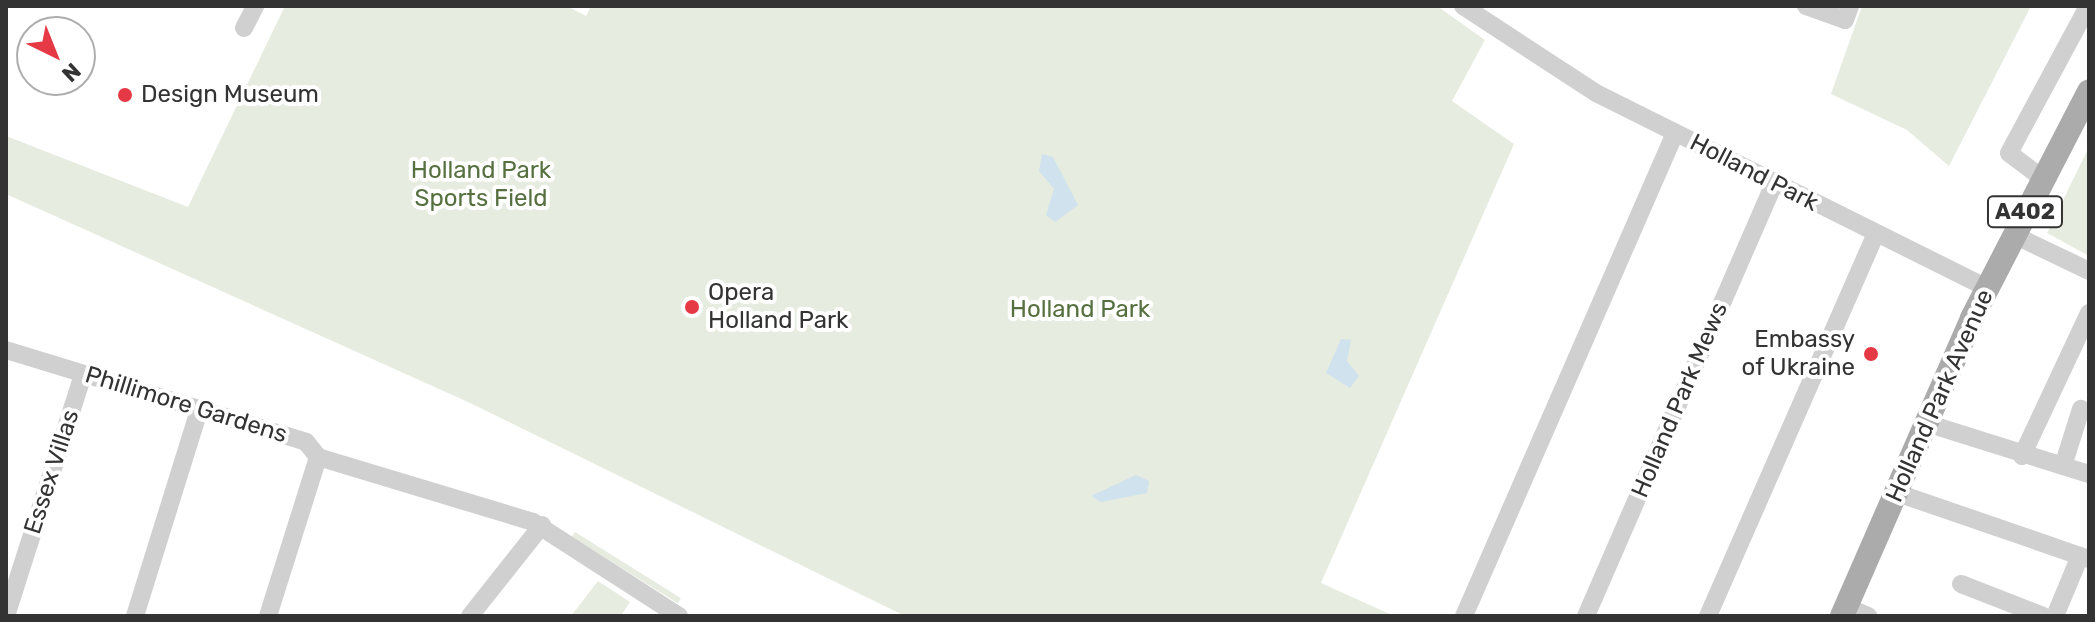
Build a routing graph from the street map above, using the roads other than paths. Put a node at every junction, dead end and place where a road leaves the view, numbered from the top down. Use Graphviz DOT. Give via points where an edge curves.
graph roads {
  1 [pos="255,6"];
  2 [pos="1463,6"];
  3 [pos="1806,6"];
  4 [pos="1850,6"];
  5 [pos="2088,6"];
  6 [pos="244,28"];
  7 [pos="2089,91"];
  8 [pos="2081,124"];
  9 [pos="1675,133"];
  10 [pos="2042,178"];
  11 [pos="1774,184"];
  12 [pos="1876,233"];
  13 [pos="2014,235"];
  14 [pos="2089,271"];
  15 [pos="1987,288"];
  16 [pos="2089,313"];
  17 [pos="6,350"];
  18 [pos="83,374"];
  19 [pos="2081,409"];
  20 [pos="199,410"];
  21 [pos="1926,423"];
  22 [pos="2022,456"];
  23 [pos="318,457"];
  24 [pos="2063,466"];
  25 [pos="2089,474"];
  26 [pos="1898,487"];
  27 [pos="542,525"];
  28 [pos="2084,557"];
  29 [pos="1961,584"];
  30 [pos="1852,613"];
  31 [pos="6,616"];
  32 [pos="135,616"];
  33 [pos="268,616"];
  34 [pos="470,616"];
  35 [pos="679,616"];
  36 [pos="1464,616"];
  37 [pos="1586,616"];
  38 [pos="1708,616"];
  39 [pos="2043,616"];
  40 [pos="2055,616"];
  1 -- 6 [label="street"];
  2 -- 9 [label="street" via="1587,87"];
  3 -- 4 [label="street" via="1845,20"];
  5 -- 10 [label="street" via="2009,153"];
  7 -- 8 [label="main road, Holland Park Avenue / A402"];
  8 -- 10 [label="main road, Holland Park Avenue / A402"];
  9 -- 11 [label="street, Holland Park"];
  9 -- 36 [label="street, Holland Park"];
  10 -- 13 [label="main road, Holland Park Avenue / A402"];
  11 -- 12 [label="street, Holland Park"];
  11 -- 37 [label="street, Holland Park Mews"];
  12 -- 15 [label="street, Holland Park"];
  12 -- 38 [label="street"];
  13 -- 14 [label="street"];
  13 -- 15 [label="main road, Holland Park Avenue / A402"];
  15 -- 21 [label="main road, Holland Park Avenue / A402"];
  16 -- 22 [label="street"];
  17 -- 18 [label="street, Phillimore Gardens"];
  18 -- 20 [label="street, Phillimore Gardens"];
  18 -- 31 [label="street, Essex Villas"];
  19 -- 24 [label="street"];
  20 -- 23 [label="street, Phillimore Gardens" via="306,442"];
  20 -- 32 [label="street"];
  21 -- 22 [label="street"];
  21 -- 26 [label="main road, Holland Park Avenue / A402"];
  22 -- 24 [label="street"];
  23 -- 27 [label="street, Phillimore Gardens"];
  23 -- 33 [label="street"];
  24 -- 25 [label="street"];
  26 -- 28 [label="street" via="1906,496"];
  26 -- 30 [label="main road, Holland Park Avenue / A402"];
  27 -- 34 [label="street"];
  27 -- 35 [label="street, Phillimore Gardens"];
  28 -- 40 [label="street"];
  29 -- 39 [label="street"];
}
